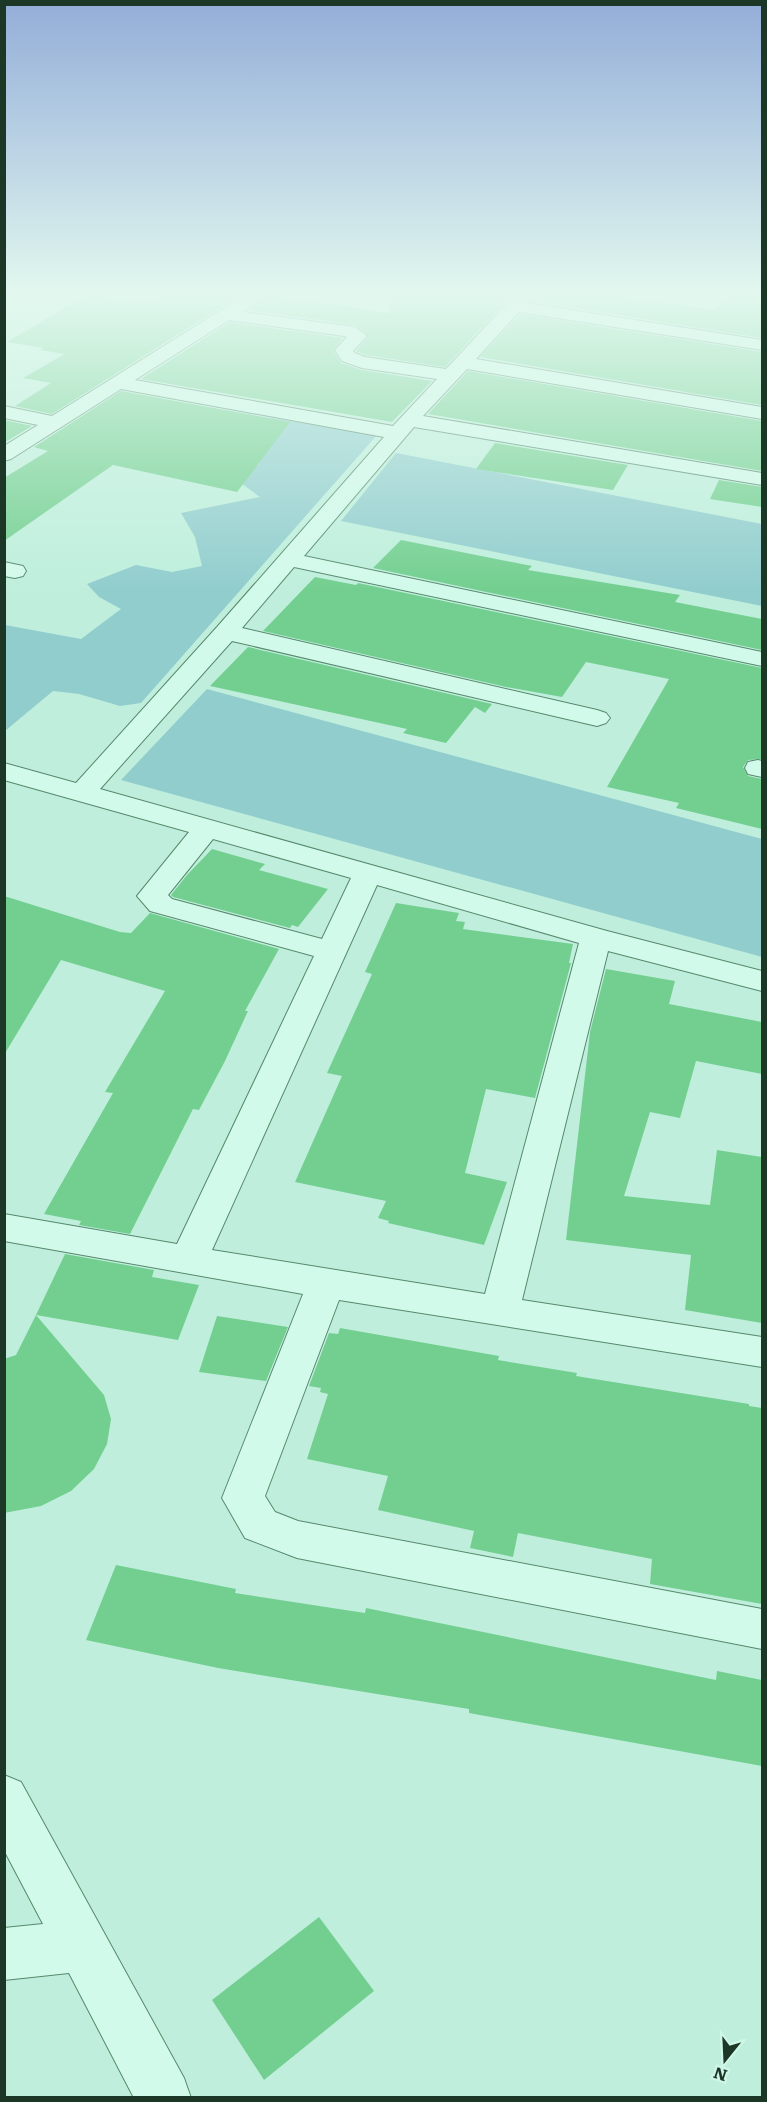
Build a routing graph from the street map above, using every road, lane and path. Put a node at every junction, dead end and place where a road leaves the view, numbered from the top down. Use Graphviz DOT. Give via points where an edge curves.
graph roads {
  1 [pos="105,392"];
  2 [pos="179,392"];
  3 [pos="433,392"];
  4 [pos="619,392"];
  5 [pos="4,412"];
  6 [pos="762,413"];
  7 [pos="56,423"];
  8 [pos="403,426"];
  9 [pos="4,455"];
  10 [pos="762,479"];
  11 [pos="288,558"];
  12 [pos="226,632"];
  13 [pos="762,659"];
  14 [pos="597,718"];
  15 [pos="4,771"];
  16 [pos="82,793"];
  17 [pos="208,827"];
  18 [pos="368,872"];
  19 [pos="596,938"];
  20 [pos="331,951"];
  21 [pos="762,981"];
  22 [pos="4,1227"];
  23 [pos="189,1259"];
  24 [pos="326,1284"];
  25 [pos="500,1310"];
  26 [pos="762,1352"];
  27 [pos="762,1629"];
  28 [pos="4,1799"];
  29 [pos="82,1944"];
  30 [pos="4,1954"];
  31 [pos="164,2097"];
  1 -- 7 [label="street"];
  2 -- 8 [label="street"];
  3 -- 8 [label="street"];
  4 -- 6 [label="street"];
  5 -- 7 [label="street"];
  7 -- 9 [label="street"];
  8 -- 10 [label="street"];
  8 -- 11 [label="street"];
  11 -- 12 [label="street"];
  11 -- 13 [label="street"];
  12 -- 14 [label="street"];
  12 -- 16 [label="street"];
  15 -- 16 [label="street"];
  16 -- 17 [label="street"];
  17 -- 18 [label="street"];
  17 -- 20 [label="street" via="152,896 161,905"];
  18 -- 19 [label="street"];
  18 -- 20 [label="street"];
  19 -- 21 [label="street"];
  19 -- 25 [label="street"];
  20 -- 23 [label="street"];
  22 -- 23 [label="street"];
  23 -- 24 [label="street"];
  24 -- 25 [label="street"];
  24 -- 27 [label="street" via="243,1498 260,1525 297,1539"];
  25 -- 26 [label="street"];
  28 -- 29 [label="street"];
  29 -- 30 [label="street"];
  29 -- 31 [label="street"];
}
